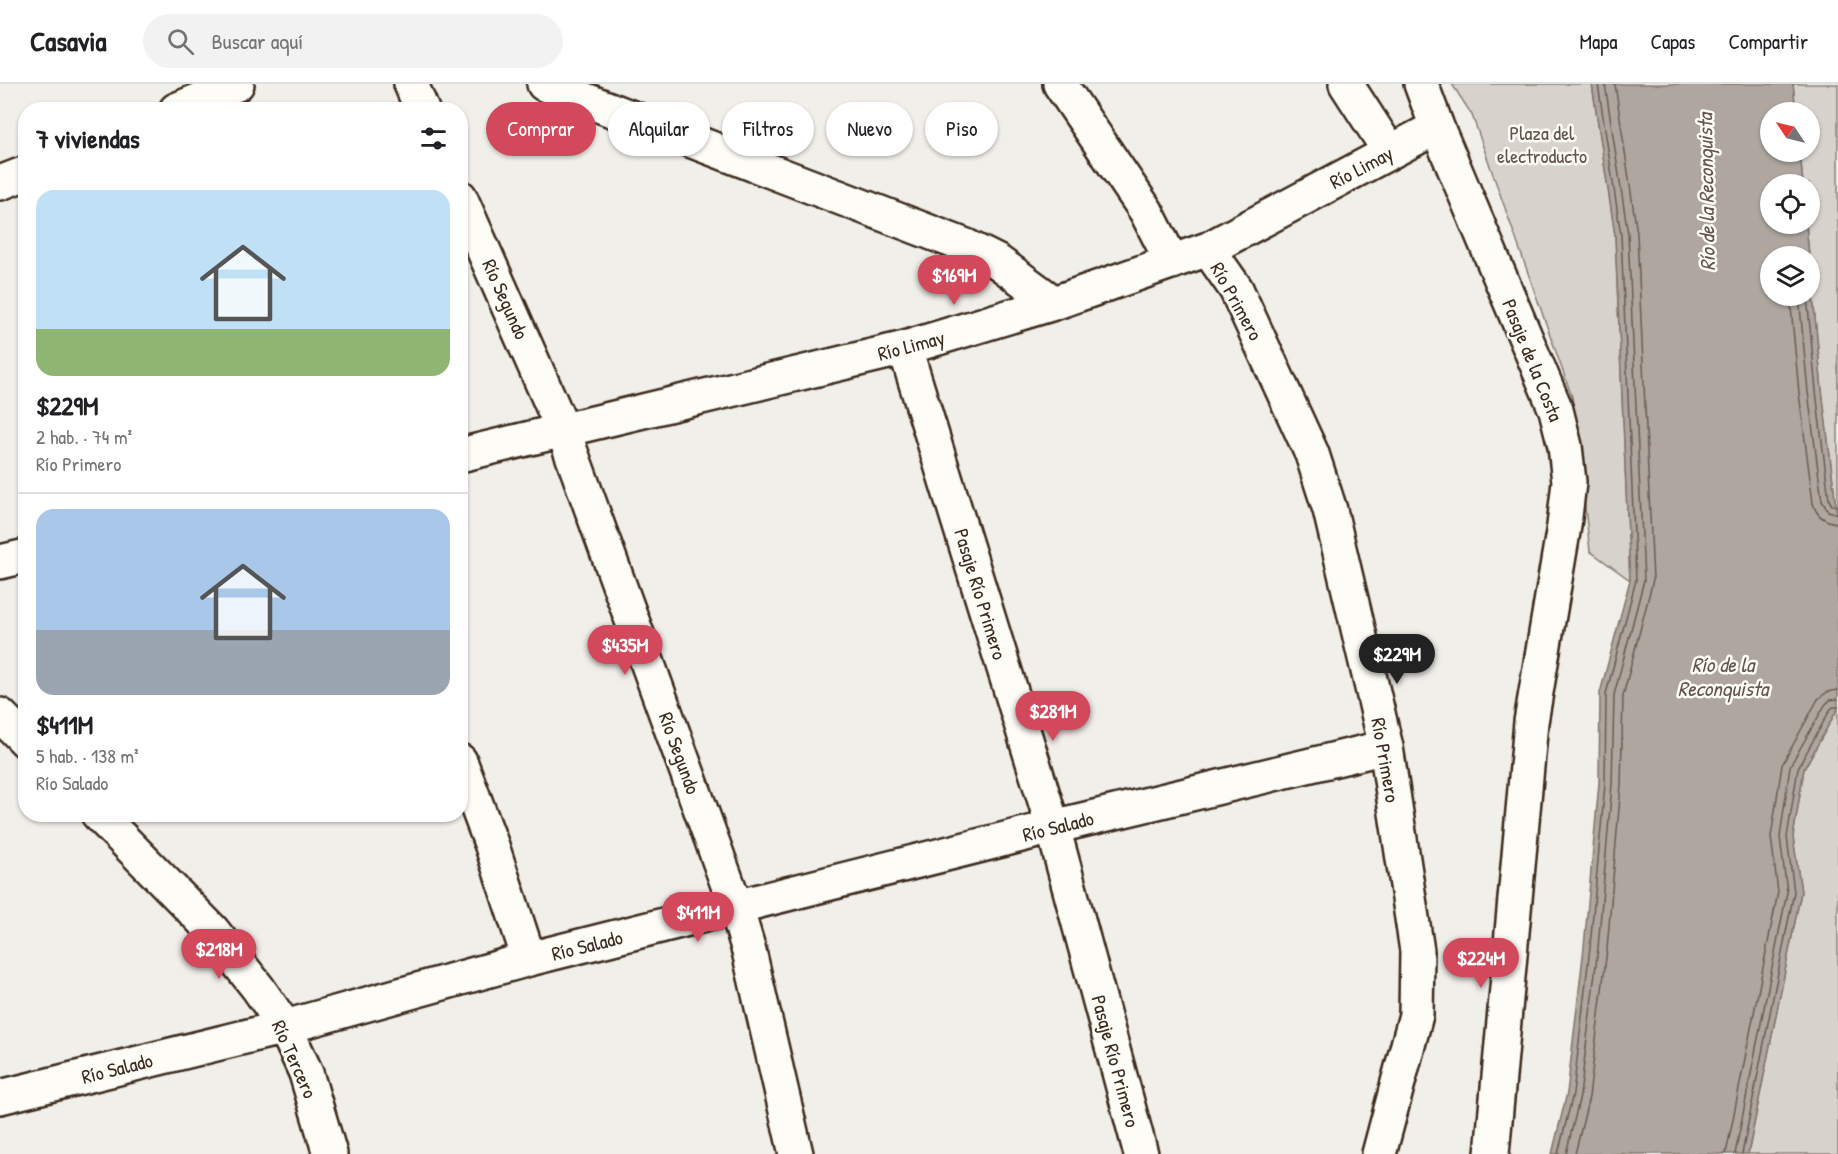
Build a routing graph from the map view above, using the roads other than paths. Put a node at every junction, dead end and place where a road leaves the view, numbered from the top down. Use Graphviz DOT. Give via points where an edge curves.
graph roads {
  1 [pos="237,84"];
  2 [pos="411,84"];
  3 [pos="544,84"];
  4 [pos="1060,84"];
  5 [pos="1346,84"];
  6 [pos="1421,84"];
  7 [pos="195,102"];
  8 [pos="419,102"];
  9 [pos="1437,127"];
  10 [pos="1390,152"];
  11 [pos="18,176"];
  12 [pos="0,183"];
  13 [pos="468,214"];
  14 [pos="1208,249"];
  15 [pos="1172,262"];
  16 [pos="1054,303"];
  17 [pos="905,348"];
  18 [pos="563,430"];
  19 [pos="468,452"];
  20 [pos="18,558"];
  21 [pos="0,562"];
  22 [pos="0,715"];
  23 [pos="18,733"];
  24 [pos="1386,747"];
  25 [pos="468,782"];
  26 [pos="106,822"];
  27 [pos="1053,827"];
  28 [pos="736,907"];
  29 [pos="529,960"];
  30 [pos="285,1027"];
  31 [pos="0,1097"];
  32 [pos="330,1154"];
  33 [pos="796,1154"];
  34 [pos="1141,1154"];
  35 [pos="1379,1154"];
  36 [pos="1492,1154"];
  1 -- 7 [label="street"];
  2 -- 8 [label="street"];
  3 -- 16 [label="street" via="966,246 998,262"];
  4 -- 15 [label="street" via="1146,211"];
  5 -- 10 [label="street"];
  6 -- 9 [label="street, Pasaje de la Costa"];
  9 -- 10 [label="street, Río Limay"];
  9 -- 36 [label="street, Pasaje de la Costa" via="1556,410 1569,482 1531,722"];
  10 -- 14 [label="street, Río Limay"];
  11 -- 12 [label="street"];
  13 -- 18 [label="street, Río Segundo"];
  14 -- 15 [label="street, Río Limay"];
  14 -- 24 [label="street, Río Primero" via="1236,289 1312,454 1330,510"];
  15 -- 16 [label="street, Río Limay"];
  16 -- 17 [label="street, Río Limay"];
  17 -- 18 [label="street, Río Limay"];
  17 -- 27 [label="street, Pasaje Río Primero"];
  18 -- 19 [label="street, Río Limay"];
  18 -- 28 [label="street, Río Segundo"];
  20 -- 21 [label="street"];
  22 -- 23 [label="street"];
  24 -- 27 [label="street, Río Salado"];
  24 -- 35 [label="street, Río Primero" via="1417,951 1416,1015"];
  25 -- 29 [label="street"];
  26 -- 30 [label="street, Río Tercero" via="212,930"];
  27 -- 28 [label="street, Río Salado"];
  27 -- 34 [label="street, Pasaje Río Primero"];
  28 -- 29 [label="street, Río Salado"];
  28 -- 33 [label="street, Río Segundo"];
  29 -- 30 [label="street, Río Salado"];
  30 -- 31 [label="street, Río Salado"];
  30 -- 32 [label="street, Río Tercero" via="306,1072"];
}
